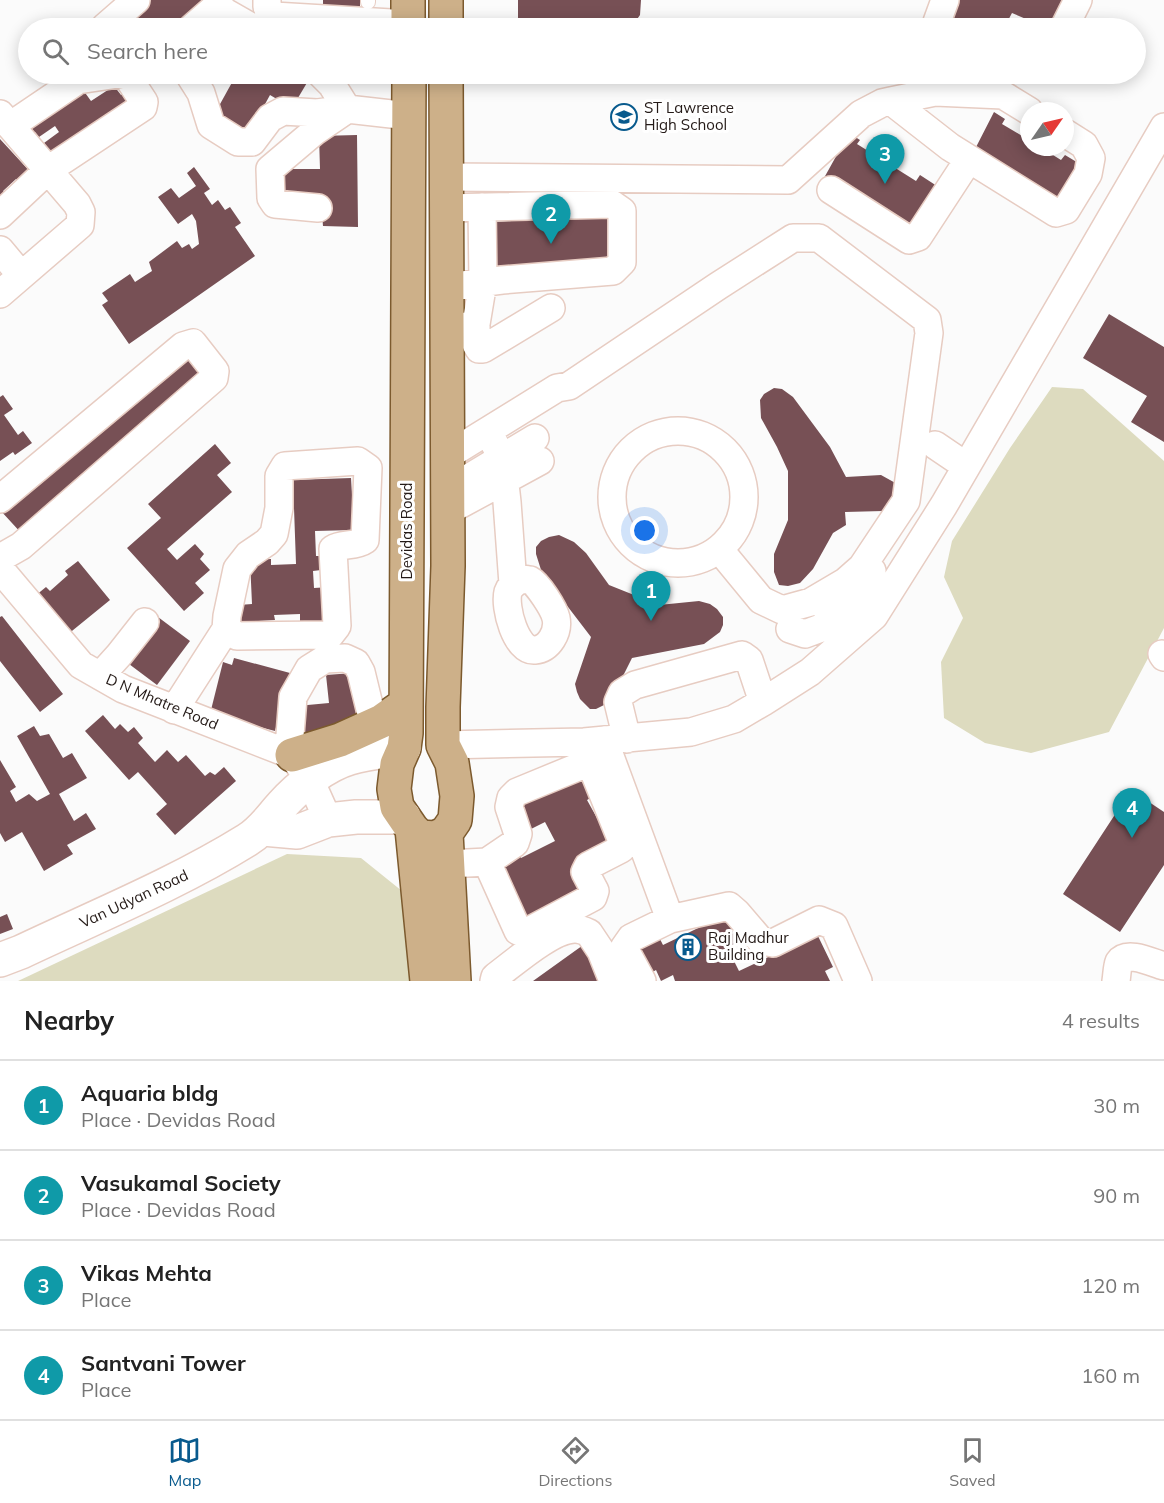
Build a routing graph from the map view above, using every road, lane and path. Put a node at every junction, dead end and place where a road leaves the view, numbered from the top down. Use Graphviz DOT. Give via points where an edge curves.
graph roads {
  1 [pos="136,0"];
  2 [pos="267,0"];
  3 [pos="446,0"];
  4 [pos="945,0"];
  5 [pos="1078,0"];
  6 [pos="218,4"];
  7 [pos="115,18"];
  8 [pos="203,18"];
  9 [pos="238,18"];
  10 [pos="408,18"];
  11 [pos="446,18"];
  12 [pos="938,18"];
  13 [pos="1069,18"];
  14 [pos="71,84"];
  15 [pos="132,84"];
  16 [pos="195,84"];
  17 [pos="330,84"];
  18 [pos="409,84"];
  19 [pos="446,84"];
  20 [pos="891,100"];
  21 [pos="1020,105"];
  22 [pos="346,109"];
  23 [pos="409,116"];
  24 [pos="5,120"];
  25 [pos="1164,127"];
  26 [pos="1074,139"];
  27 [pos="252,141"];
  28 [pos="969,159"];
  29 [pos="270,169"];
  30 [pos="48,170"];
  31 [pos="788,180"];
  32 [pos="446,192"];
  33 [pos="482,207"];
  34 [pos="318,208"];
  35 [pos="0,215"];
  36 [pos="8,264"];
  37 [pos="483,282"];
  38 [pos="447,287"];
  39 [pos="0,294"];
  40 [pos="551,308"];
  41 [pos="461,326"];
  42 [pos="935,446"];
  43 [pos="537,450"];
  44 [pos="497,452"];
  45 [pos="966,466"];
  46 [pos="447,482"];
  47 [pos="0,499"];
  48 [pos="944,505"];
  49 [pos="719,549"];
  50 [pos="0,558"];
  51 [pos="0,569"];
  52 [pos="513,584"];
  53 [pos="145,622"];
  54 [pos="226,629"];
  55 [pos="798,642"];
  56 [pos="100,676"];
  57 [pos="763,702"];
  58 [pos="174,710"];
  59 [pos="386,741"];
  60 [pos="443,745"];
  61 [pos="601,746"];
  62 [pos="301,768"];
  63 [pos="328,820"];
  64 [pos="408,823"];
  65 [pos="263,829"];
  66 [pos="447,848"];
  67 [pos="487,862"];
  68 [pos="670,919"];
  69 [pos="0,960"];
  70 [pos="1164,966"];
  71 [pos="427,981"];
  72 [pos="454,981"];
  73 [pos="494,981"];
  74 [pos="613,981"];
  75 [pos="642,981"];
  76 [pos="858,981"];
  77 [pos="1116,981"];
  1 -- 7 [label="street"];
  2 -- 10 [label="street" via="274,16"];
  3 -- 11 [label="main road"];
  4 -- 12 [label="street"];
  5 -- 13 [label="street"];
  6 -- 8 [label="street"];
  6 -- 9 [label="street"];
  14 -- 24 [label="street"];
  15 -- 30 [label="street" via="144,102 143,107"];
  16 -- 27 [label="street" via="212,124 238,142"];
  17 -- 22 [label="street"];
  18 -- 23 [label="main road, Devidas Road"];
  19 -- 32 [label="main road"];
  20 -- 21 [label="street" via="935,92 1003,95"];
  20 -- 28 [label="street"];
  20 -- 31 [label="street" via="861,114"];
  22 -- 23 [label="street"];
  22 -- 27 [label="street" via="317,113 283,111 270,118"];
  22 -- 29 [label="street"];
  23 -- 59 [label="main road, Devidas Road" via="406,733"];
  24 -- 30 [label="street"];
  25 -- 45 [label="street"];
  26 -- 28 [label="street" via="1084,145 1091,158 1088,174 1066,210 1056,213"];
  27 -- 29 [label="street"];
  28 -- 31 [label="street" via="918,237 909,240 825,188"];
  29 -- 34 [label="street" via="271,198 275,204"];
  30 -- 35 [label="street"];
  30 -- 36 [label="street" via="77,204 80,225"];
  31 -- 32 [label="street"];
  32 -- 33 [label="street"];
  32 -- 38 [label="main road"];
  33 -- 37 [label="street"];
  33 -- 37 [label="street" via="612,204 622,211 622,262 613,271"];
  36 -- 39 [label="street"];
  37 -- 38 [label="street"];
  37 -- 41 [label="street"];
  38 -- 41 [label="main road"];
  40 -- 41 [label="street" via="483,349"];
  41 -- 46 [label="main road"];
  42 -- 45 [label="street"];
  43 -- 44 [label="street"];
  44 -- 46 [label="street"];
  44 -- 46 [label="street"];
  44 -- 49 [label="street" via="557,388 568,386 793,238 819,238 927,320 906,501 862,567 845,582 812,602 782,610 761,600"];
  44 -- 52 [label="street"];
  45 -- 48 [label="street"];
  46 -- 60 [label="main road"];
  47 -- 50 [label="street" via="183,346 193,343 216,371 214,378 21,546"];
  48 -- 55 [label="street" via="923,509 910,518 857,595 821,628"];
  48 -- 55 [label="street" via="874,616"];
  49 -- 49 [label="street" via="700,560 673,563 659,561 635,548 618,526 612,499 617,471 633,448 656,434 684,431 710,439 731,458 743,483 743,510 732,536"];
  51 -- 56 [label="street, D N Mhatre Road" via="81,665"];
  53 -- 56 [label="street"];
  54 -- 54 [label="street" via="237,569 274,534 279,476 285,466 358,461 368,468 365,540 333,549 337,626 330,635 237,636"];
  54 -- 58 [label="street"];
  55 -- 57 [label="street"];
  56 -- 58 [label="street, D N Mhatre Road"];
  57 -- 61 [label="street" via="734,719 691,732"];
  57 -- 61 [label="street" via="749,660 742,655 635,685 622,693"];
  58 -- 62 [label="street, D N Mhatre Road"];
  59 -- 60 [label="main road" via="435,741"];
  59 -- 62 [label="main road" via="340,740"];
  59 -- 62 [label="street" via="356,663 345,658 325,659 309,669 293,697 290,735"];
  59 -- 64 [label="main road, Devidas Road" via="396,764 397,807"];
  60 -- 61 [label="street"];
  60 -- 66 [label="main road" via="452,763 457,796"];
  61 -- 67 [label="street" via="511,798 509,807 518,834 515,843"];
  61 -- 67 [label="street" via="622,841 621,849 588,866 585,872 595,891 593,897 527,932 518,931"];
  61 -- 68 [label="street"];
  62 -- 63 [label="street"];
  62 -- 65 [label="street, Van Udyan Road" via="283,804"];
  63 -- 64 [label="street" via="356,817"];
  63 -- 65 [label="street" via="297,832"];
  64 -- 66 [label="main road" via="420,837 435,838"];
  64 -- 71 [label="main road, Devidas Road"];
  65 -- 69 [label="street, Van Udyan Road" via="192,872"];
  66 -- 67 [label="street"];
  66 -- 72 [label="main road"];
  68 -- 75 [label="street" via="631,938 624,948"];
  68 -- 76 [label="street" via="729,906 760,941 772,942 819,920 834,926"];
  70 -- 77 [label="street" via="1124,957"];
  73 -- 74 [label="street" via="548,939 577,929 589,933"];
}
